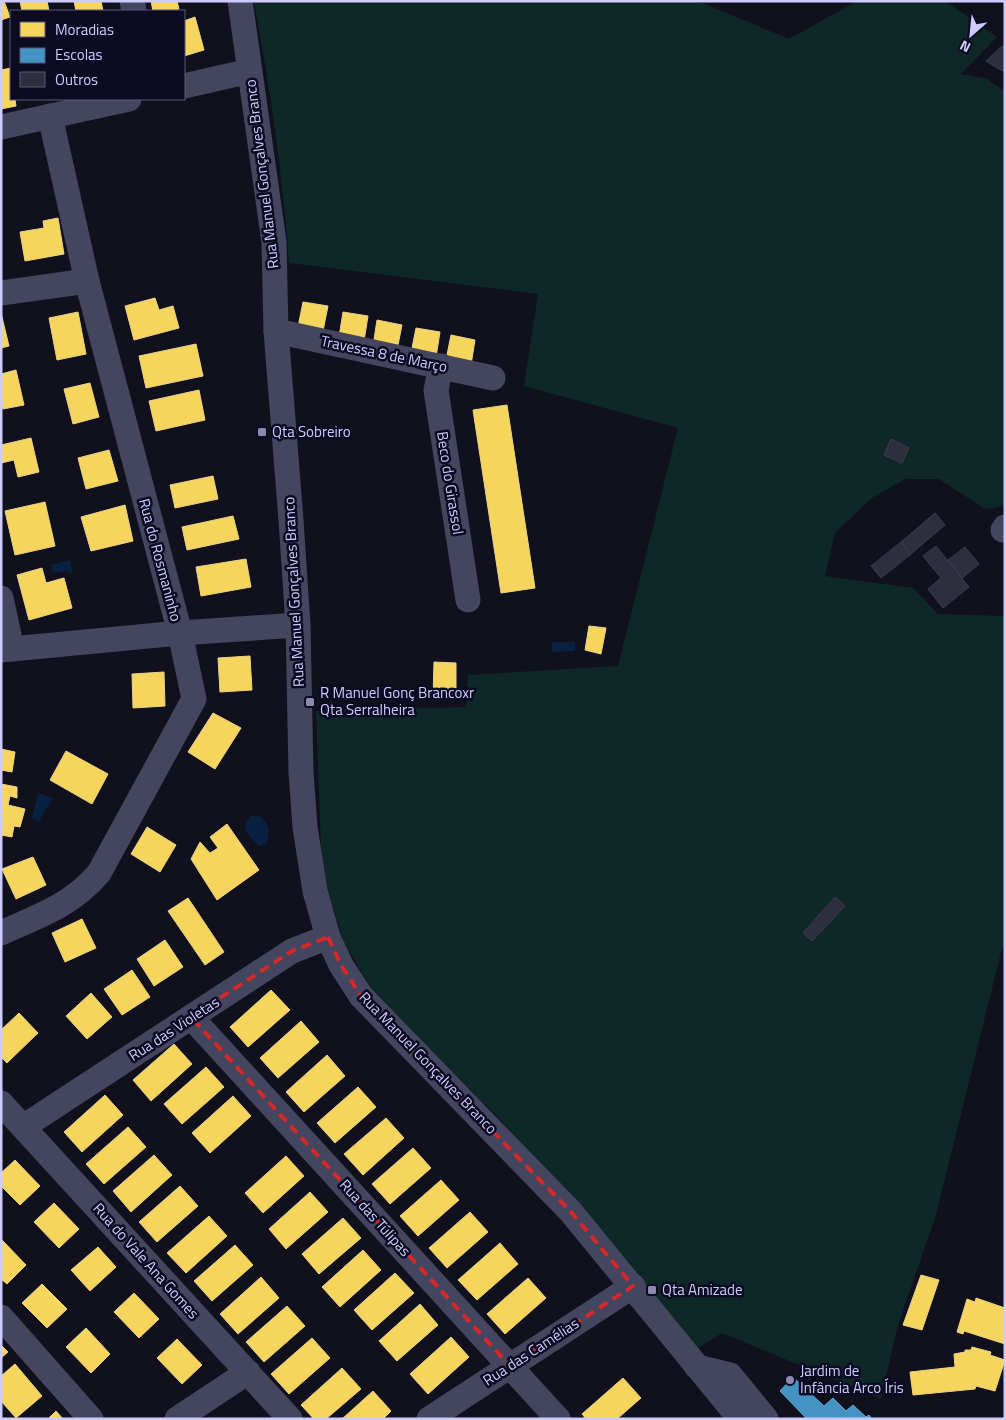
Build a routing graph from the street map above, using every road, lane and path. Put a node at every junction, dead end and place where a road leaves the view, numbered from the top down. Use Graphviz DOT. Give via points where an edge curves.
graph roads {
  1 [pos="240,1"];
  2 [pos="250,71"];
  3 [pos="185,86"];
  4 [pos="124,100"];
  5 [pos="50,116"];
  6 [pos="1,127"];
  7 [pos="87,281"];
  8 [pos="1,293"];
  9 [pos="276,331"];
  10 [pos="441,366"];
  11 [pos="493,378"];
  12 [pos="1,598"];
  13 [pos="468,600"];
  14 [pos="298,624"];
  15 [pos="180,633"];
  16 [pos="6,649"];
  17 [pos="1,933"];
  18 [pos="328,937"];
  19 [pos="191,1017"];
  20 [pos="1,1103"];
  21 [pos="23,1127"];
  22 [pos="633,1286"];
  23 [pos="1,1317"];
  24 [pos="510,1366"];
  25 [pos="697,1368"];
  26 [pos="248,1372"];
  27 [pos="91,1419"];
  28 [pos="177,1419"];
  29 [pos="290,1419"];
  30 [pos="429,1419"];
  31 [pos="558,1419"];
  32 [pos="740,1419"];
  33 [pos="766,1419"];
  1 -- 2 [label="street, Rua Manuel Gonçalves Branco"];
  2 -- 3 [label="street"];
  2 -- 9 [label="street, Rua Manuel Gonçalves Branco" via="274,242"];
  4 -- 5 [label="street"];
  5 -- 6 [label="street"];
  5 -- 7 [label="street, Rua do Rosmaninho"];
  7 -- 8 [label="street"];
  7 -- 15 [label="street, Rua do Rosmaninho"];
  9 -- 10 [label="street, Travessa 8 de Março"];
  9 -- 14 [label="street, Rua Manuel Gonçalves Branco"];
  10 -- 11 [label="street, Travessa 8 de Março"];
  10 -- 13 [label="street, Beco do Girassol" via="436,390"];
  12 -- 16 [label="street"];
  14 -- 15 [label="street"];
  14 -- 18 [label="street, Rua Manuel Gonçalves Branco" via="305,827 315,891"];
  15 -- 16 [label="street"];
  15 -- 17 [label="street, Rua do Rosmaninho" via="194,699 99,873 74,897"];
  18 -- 19 [label="street, Rua das Violetas" via="292,952"];
  18 -- 22 [label="street, Rua Manuel Gonçalves Branco" via="361,996 571,1212"];
  19 -- 21 [label="street, Rua das Violetas"];
  19 -- 24 [label="street, Rua das Túlipas"];
  20 -- 21 [label="street, Rua do Vale Ana Gomes"];
  21 -- 26 [label="street, Rua do Vale Ana Gomes"];
  22 -- 24 [label="street, Rua das Camélias"];
  22 -- 25 [label="street, Rua Manuel Gonçalves Branco"];
  23 -- 27 [label="street"];
  24 -- 30 [label="street, Rua das Camélias"];
  24 -- 31 [label="street, Rua das Túlipas"];
  25 -- 32 [label="street, Rua Manuel Gonçalves Branco"];
  25 -- 33 [label="street" via="730,1375"];
  26 -- 28 [label="street"];
  26 -- 29 [label="street, Rua do Vale Ana Gomes"];
}
